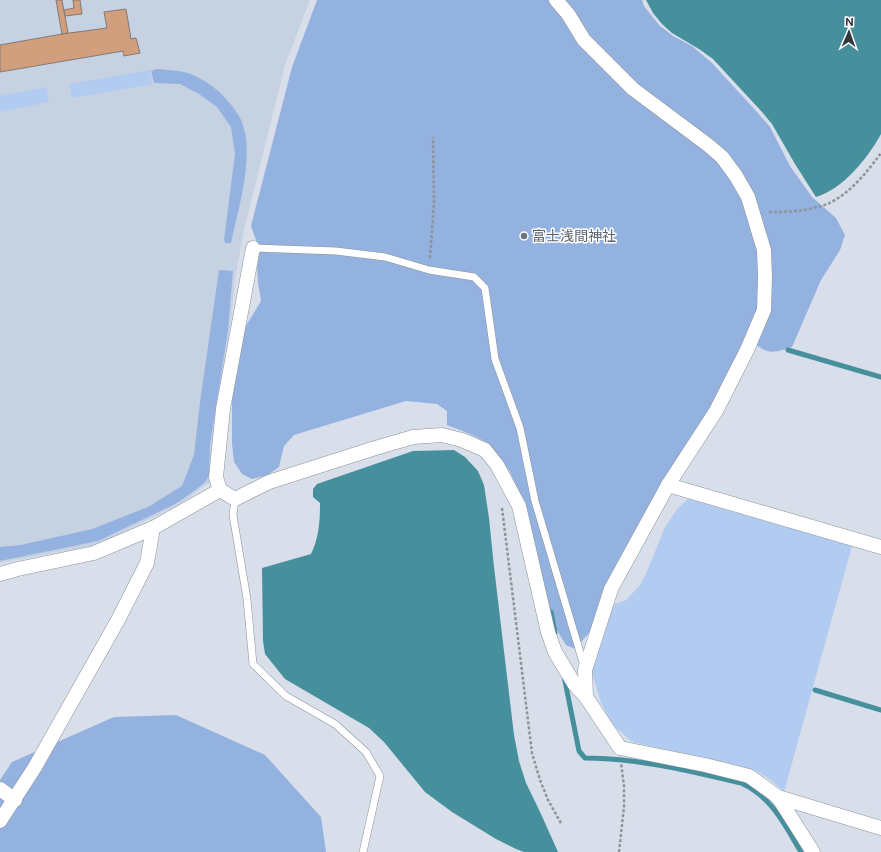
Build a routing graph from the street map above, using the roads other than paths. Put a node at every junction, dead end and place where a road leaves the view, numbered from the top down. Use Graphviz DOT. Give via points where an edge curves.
graph roads {
  1 [pos="556,0"];
  2 [pos="253,248"];
  3 [pos="668,485"];
  4 [pos="220,490"];
  5 [pos="235,499"];
  6 [pos="153,528"];
  7 [pos="881,547"];
  8 [pos="0,574"];
  9 [pos="585,670"];
  10 [pos="586,697"];
  11 [pos="0,790"];
  12 [pos="778,797"];
  13 [pos="15,800"];
  14 [pos="0,821"];
  15 [pos="881,828"];
  16 [pos="363,852"];
  17 [pos="813,852"];
  1 -- 3 [label="street" via="584,40 633,89 722,156 748,197 764,250 764,310 716,411"];
  2 -- 4 [label="street" via="223,409 216,477"];
  2 -- 9 [label="lane" via="336,251 385,257 429,270 474,277 485,288 495,359 520,428 535,501"];
  3 -- 7 [label="street"];
  3 -- 9 [label="street" via="611,588"];
  4 -- 5 [label="street"];
  4 -- 6 [label="street"];
  5 -- 10 [label="street" via="269,482 413,437 442,435 485,450 497,465 519,506 548,632 555,652 575,685"];
  5 -- 16 [label="lane" via="234,515 247,598 253,664 286,696 335,724 366,752 380,776"];
  6 -- 8 [label="street" via="94,553"];
  6 -- 13 [label="street" via="147,563 71,705"];
  9 -- 10 [label="street"];
  10 -- 12 [label="street" via="620,748 749,776"];
  11 -- 13 [label="street"];
  12 -- 15 [label="street"];
  12 -- 17 [label="street"];
  13 -- 14 [label="street"];
}
